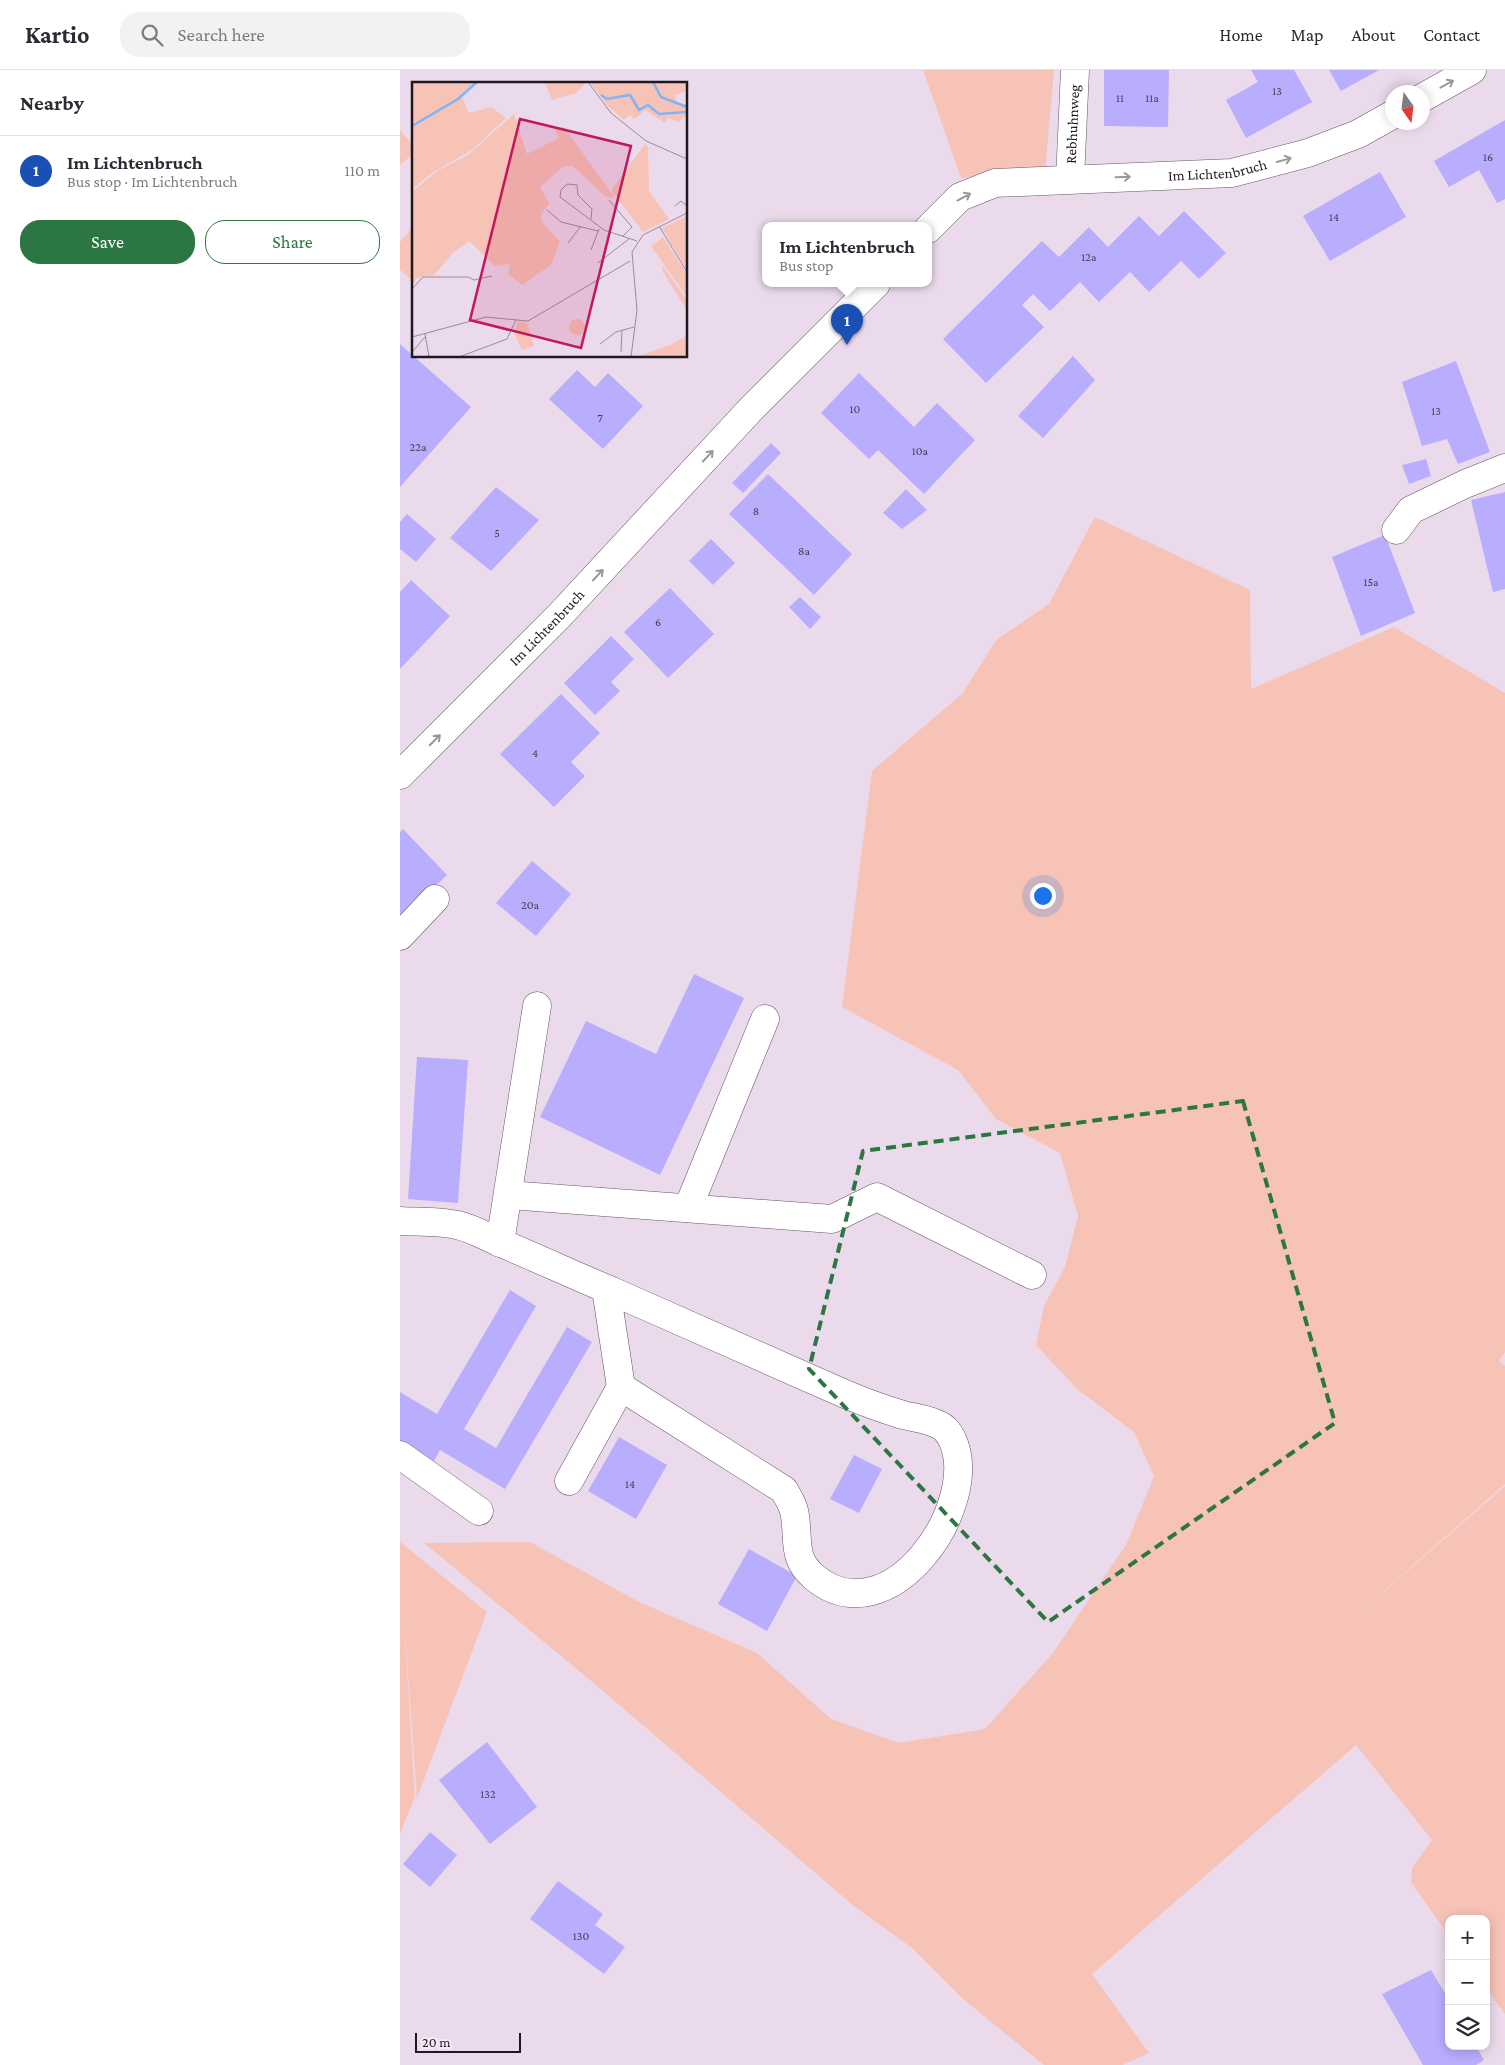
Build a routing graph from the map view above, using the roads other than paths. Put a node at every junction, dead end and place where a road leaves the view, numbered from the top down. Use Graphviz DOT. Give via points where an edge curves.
graph roads {
  1 [pos="1075,70"];
  2 [pos="1472,70"];
  3 [pos="1430,94"];
  4 [pos="1385,119"];
  5 [pos="1070,179"];
  6 [pos="932,226"];
  7 [pos="873,287"];
  8 [pos="1505,468"];
  9 [pos="1396,530"];
  10 [pos="400,775"];
  11 [pos="435,900"];
  12 [pos="400,936"];
  13 [pos="537,1006"];
  14 [pos="765,1019"];
  15 [pos="508,1194"];
  16 [pos="688,1208"];
  17 [pos="400,1221"];
  18 [pos="500,1243"];
  19 [pos="1032,1275"];
  20 [pos="606,1289"];
  21 [pos="621,1387"];
  22 [pos="400,1455"];
  23 [pos="569,1481"];
  24 [pos="479,1511"];
  1 -- 5 [label="street, Rebhuhnweg"];
  3 -- 2 [label="street, one-way"];
  5 -- 4 [label="street, Im Lichtenbruch, one-way" via="1232,173 1308,153 1358,134"];
  6 -- 5 [label="street, Im Lichtenbruch, one-way" via="960,197 995,183"];
  10 -- 7 [label="street, Im Lichtenbruch, one-way" via="559,616 752,408"];
  8 -- 9 [label="street" via="1411,510"];
  11 -- 12 [label="street"];
  13 -- 15 [label="street"];
  14 -- 16 [label="street"];
  15 -- 16 [label="street"];
  15 -- 18 [label="street"];
  16 -- 19 [label="street" via="832,1219 877,1197"];
  17 -- 18 [label="street" via="458,1225"];
  18 -- 20 [label="street"];
  20 -- 21 [label="street"];
  20 -- 21 [label="street" via="875,1407 942,1426 951,1436 958,1456 954,1496 933,1541 915,1565 882,1589 854,1595 814,1577 799,1558 795,1516 784,1490"];
  21 -- 23 [label="street"];
  22 -- 24 [label="street"];
}
